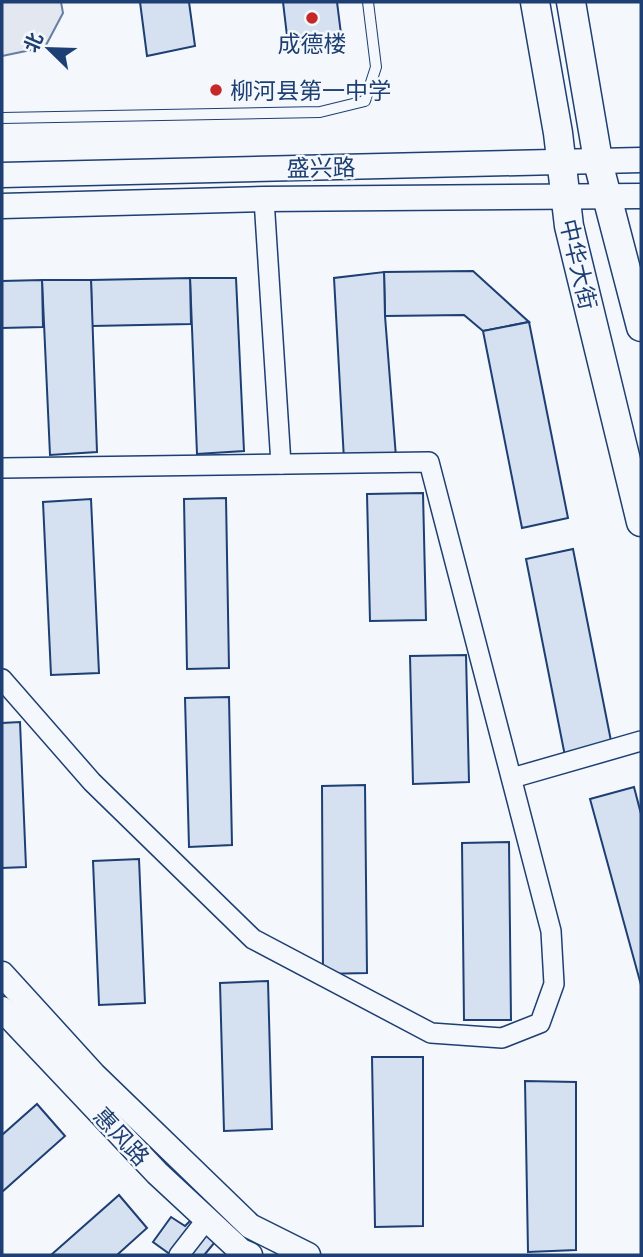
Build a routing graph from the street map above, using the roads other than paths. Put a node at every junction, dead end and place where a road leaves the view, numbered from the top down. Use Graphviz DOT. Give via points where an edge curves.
graph roads {
  1 [pos="368,2"];
  2 [pos="535,2"];
  3 [pos="571,2"];
  4 [pos="2,118"];
  5 [pos="641,160"];
  6 [pos="598,161"];
  7 [pos="560,162"];
  8 [pos="3,170"];
  9 [pos="566,196"];
  10 [pos="607,196"];
  11 [pos="641,196"];
  12 [pos="264,199"];
  13 [pos="2,206"];
  14 [pos="641,327"];
  15 [pos="281,464"];
  16 [pos="2,468"];
  17 [pos="641,522"];
  18 [pos="2,679"];
  19 [pos="641,741"];
  20 [pos="512,778"];
  21 [pos="2,974"];
  22 [pos="2,1009"];
  23 [pos="207,1219"];
  24 [pos="179,1255"];
  25 [pos="250,1255"];
  26 [pos="308,1255"];
  1 -- 4 [label="lane" via="376,66 365,102 320,112"];
  2 -- 7 [label="main road, 中华大街"];
  3 -- 6 [label="main road, 中华大街"];
  5 -- 6 [label="street, 盛兴路"];
  6 -- 7 [label="street, 盛兴路"];
  6 -- 10 [label="main road, 中华大街"];
  7 -- 8 [label="street, 盛兴路"];
  7 -- 9 [label="main road, 中华大街"];
  9 -- 10 [label="street, 盛兴路"];
  9 -- 12 [label="street, 盛兴路"];
  9 -- 17 [label="main road, 中华大街" via="569,226"];
  10 -- 11 [label="street, 盛兴路"];
  10 -- 14 [label="main road, 中华大街"];
  12 -- 13 [label="street, 盛兴路"];
  12 -- 15 [label="street"];
  15 -- 16 [label="street"];
  15 -- 20 [label="street" via="429,462"];
  18 -- 20 [label="street" via="92,782 253,939 431,1033 502,1038 540,1023 554,984 551,931"];
  19 -- 20 [label="street"];
  21 -- 26 [label="street" via="94,1075 250,1226"];
  22 -- 23 [label="street, 惠风路" via="156,1173"];
  23 -- 24 [label="street"];
  23 -- 25 [label="street, 惠风路"];
}
